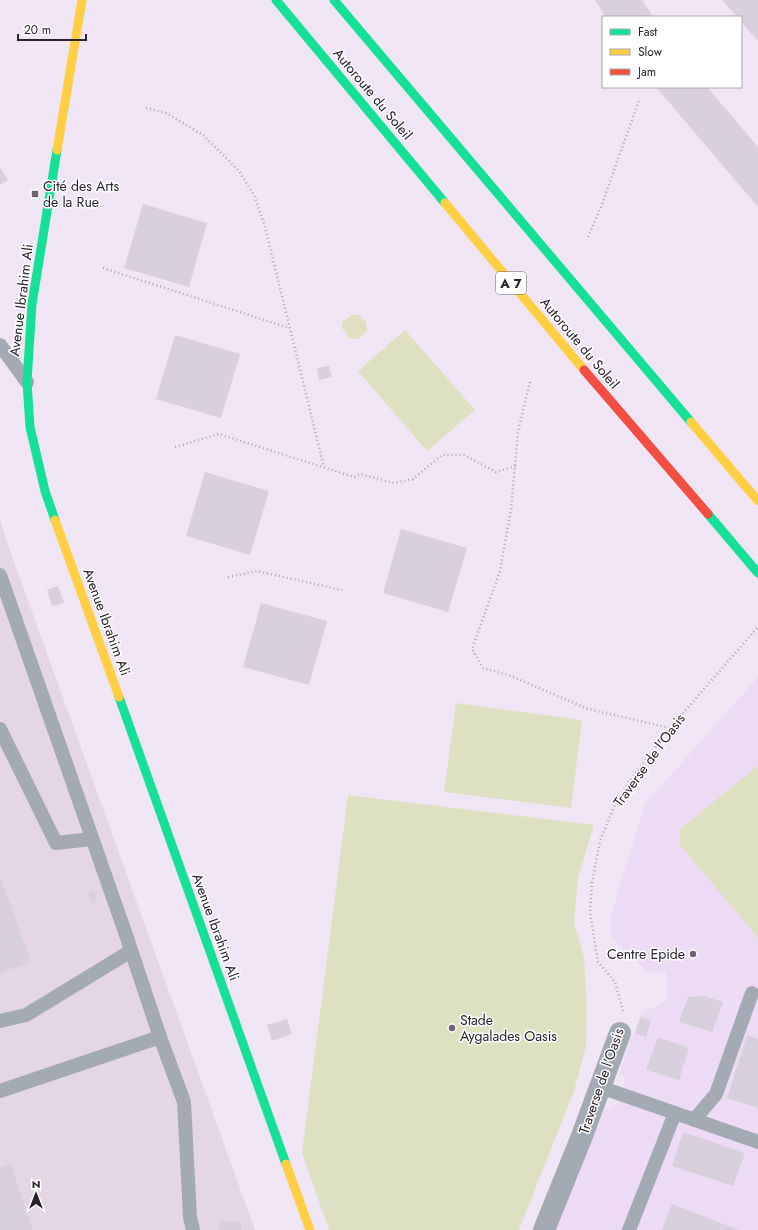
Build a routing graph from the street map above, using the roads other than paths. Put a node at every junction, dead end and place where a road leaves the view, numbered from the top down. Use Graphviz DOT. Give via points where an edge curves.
graph roads {
  1 [pos="82,0"];
  2 [pos="276,0"];
  3 [pos="334,0"];
  4 [pos="0,345"];
  5 [pos="27,382"];
  6 [pos="758,501"];
  7 [pos="758,573"];
  8 [pos="0,575"];
  9 [pos="0,729"];
  10 [pos="92,838"];
  11 [pos="132,951"];
  12 [pos="752,993"];
  13 [pos="0,1021"];
  14 [pos="620,1033"];
  15 [pos="160,1037"];
  16 [pos="600,1087"];
  17 [pos="0,1091"];
  18 [pos="675,1113"];
  19 [pos="694,1120"];
  20 [pos="758,1142"];
  21 [pos="193,1230"];
  22 [pos="310,1230"];
  23 [pos="544,1230"];
  24 [pos="629,1230"];
  1 -- 5 [label="main road, Avenue Ibrahim Ali" via="32,304"];
  2 -- 7 [label="main road, Autoroute du Soleil / A 7" via="563,345"];
  3 -- 6 [label="main road"];
  4 -- 5 [label="lane"];
  5 -- 22 [label="main road, Avenue Ibrahim Ali" via="30,427 45,491"];
  8 -- 10 [label="lane"];
  9 -- 10 [label="lane" via="56,843"];
  10 -- 11 [label="lane"];
  11 -- 13 [label="lane" via="26,1015"];
  11 -- 15 [label="lane"];
  12 -- 19 [label="lane" via="716,1094"];
  14 -- 16 [label="street, Traverse de l'Oasis"];
  15 -- 17 [label="lane"];
  15 -- 21 [label="lane" via="184,1102 190,1217"];
  16 -- 18 [label="lane"];
  16 -- 23 [label="street, Traverse de l'Oasis"];
  18 -- 19 [label="lane"];
  18 -- 24 [label="lane"];
  19 -- 20 [label="lane"];
}
